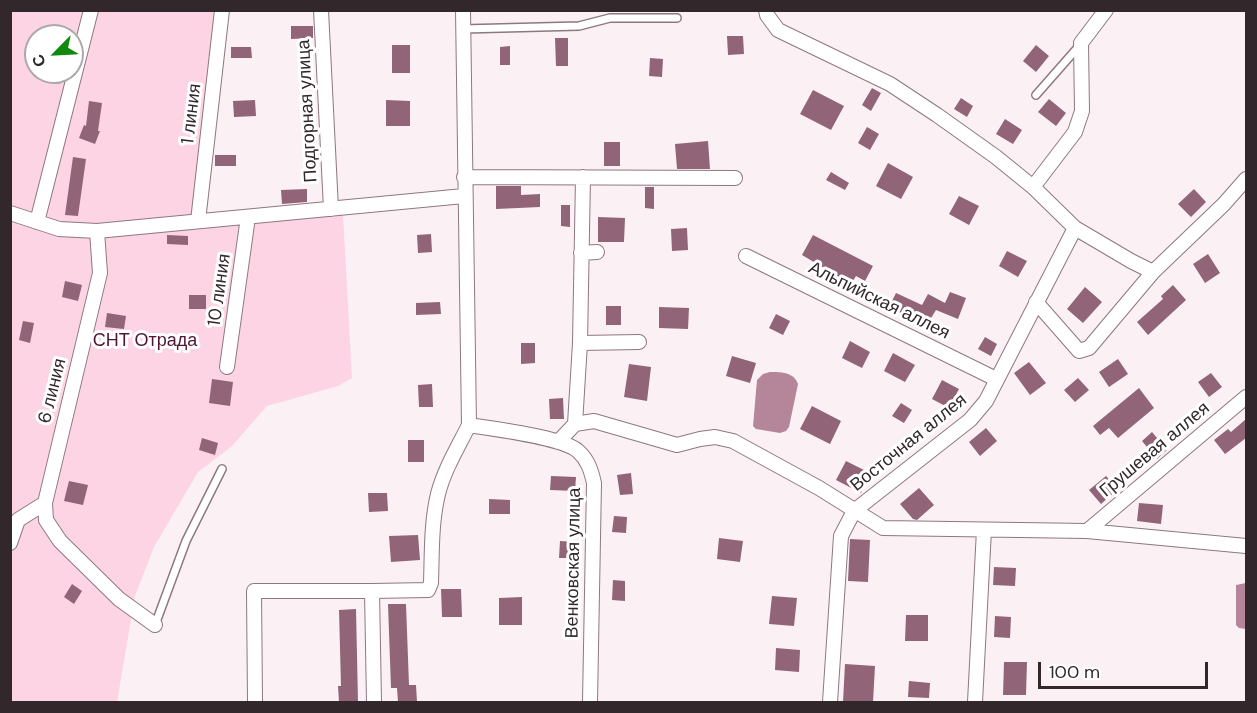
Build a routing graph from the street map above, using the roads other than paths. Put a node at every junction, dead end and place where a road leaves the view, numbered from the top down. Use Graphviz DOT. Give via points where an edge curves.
graph roads {
  1 [pos="91,10"];
  2 [pos="222,10"];
  3 [pos="321,10"];
  4 [pos="463,10"];
  5 [pos="766,10"];
  6 [pos="1106,10"];
  7 [pos="677,18"];
  8 [pos="463,29"];
  9 [pos="1081,43"];
  10 [pos="1036,95"];
  11 [pos="464,177"];
  12 [pos="583,177"];
  13 [pos="735,178"];
  14 [pos="1246,179"];
  15 [pos="1033,187"];
  16 [pos="464,196"];
  17 [pos="331,209"];
  18 [pos="10,213"];
  19 [pos="248,217"];
  20 [pos="198,221"];
  21 [pos="37,222"];
  22 [pos="1075,228"];
  23 [pos="97,231"];
  24 [pos="597,252"];
  25 [pos="581,253"];
  26 [pos="746,256"];
  27 [pos="1153,272"];
  28 [pos="1036,302"];
  29 [pos="639,342"];
  30 [pos="580,343"];
  31 [pos="227,367"];
  32 [pos="996,379"];
  33 [pos="1246,397"];
  34 [pos="575,424"];
  35 [pos="469,425"];
  36 [pos="558,442"];
  37 [pos="222,469"];
  38 [pos="45,503"];
  39 [pos="854,511"];
  40 [pos="984,530"];
  41 [pos="1087,531"];
  42 [pos="10,543"];
  43 [pos="1246,546"];
  44 [pos="372,591"];
  45 [pos="155,625"];
  46 [pos="255,702"];
  47 [pos="374,702"];
  48 [pos="590,702"];
  49 [pos="830,702"];
  50 [pos="975,702"];
  1 -- 21 [label="street"];
  2 -- 20 [label="street, 1 линия"];
  3 -- 17 [label="street, Подгорная улица"];
  4 -- 8 [label="street"];
  5 -- 15 [label="street" via="778,30 890,84"];
  6 -- 9 [label="street"];
  7 -- 8 [label="lane" via="610,18 579,26"];
  8 -- 11 [label="street"];
  9 -- 10 [label="lane"];
  9 -- 15 [label="street" via="1082,111 1075,132"];
  11 -- 12 [label="street"];
  11 -- 16 [label="street"];
  12 -- 13 [label="street"];
  12 -- 25 [label="street"];
  14 -- 27 [label="street"];
  15 -- 22 [label="street"];
  16 -- 17 [label="street"];
  16 -- 35 [label="street"];
  17 -- 19 [label="street"];
  18 -- 21 [label="street"];
  19 -- 20 [label="street"];
  19 -- 31 [label="street, 10 линия"];
  20 -- 23 [label="street"];
  21 -- 23 [label="street" via="58,229"];
  22 -- 27 [label="street"];
  22 -- 28 [label="street, Восточная аллея"];
  23 -- 38 [label="street, 6 линия" via="100,273"];
  24 -- 25 [label="street"];
  25 -- 30 [label="street"];
  26 -- 32 [label="street, Альпийская аллея"];
  27 -- 28 [label="street" via="1089,348 1079,351"];
  28 -- 32 [label="street, Восточная аллея"];
  29 -- 30 [label="street"];
  30 -- 34 [label="street"];
  32 -- 39 [label="street, Восточная аллея" via="986,401 970,420"];
  33 -- 41 [label="street, Грушевая аллея"];
  34 -- 36 [label="street"];
  34 -- 39 [label="street" via="594,421 677,445 715,437 734,441"];
  35 -- 36 [label="street, Венковская улица"];
  35 -- 44 [label="street" via="438,493 428,590"];
  36 -- 48 [label="street, Венковская улица" via="576,449 589,464 594,483"];
  37 -- 45 [label="lane" via="186,541"];
  38 -- 42 [label="street" via="18,520"];
  38 -- 45 [label="street" via="46,520 60,541 119,599"];
  39 -- 40 [label="street" via="883,528"];
  39 -- 49 [label="street, Восточная аллея" via="841,536"];
  40 -- 41 [label="street"];
  40 -- 50 [label="street"];
  41 -- 43 [label="street"];
  44 -- 46 [label="street" via="254,591"];
  44 -- 47 [label="street"];
}
